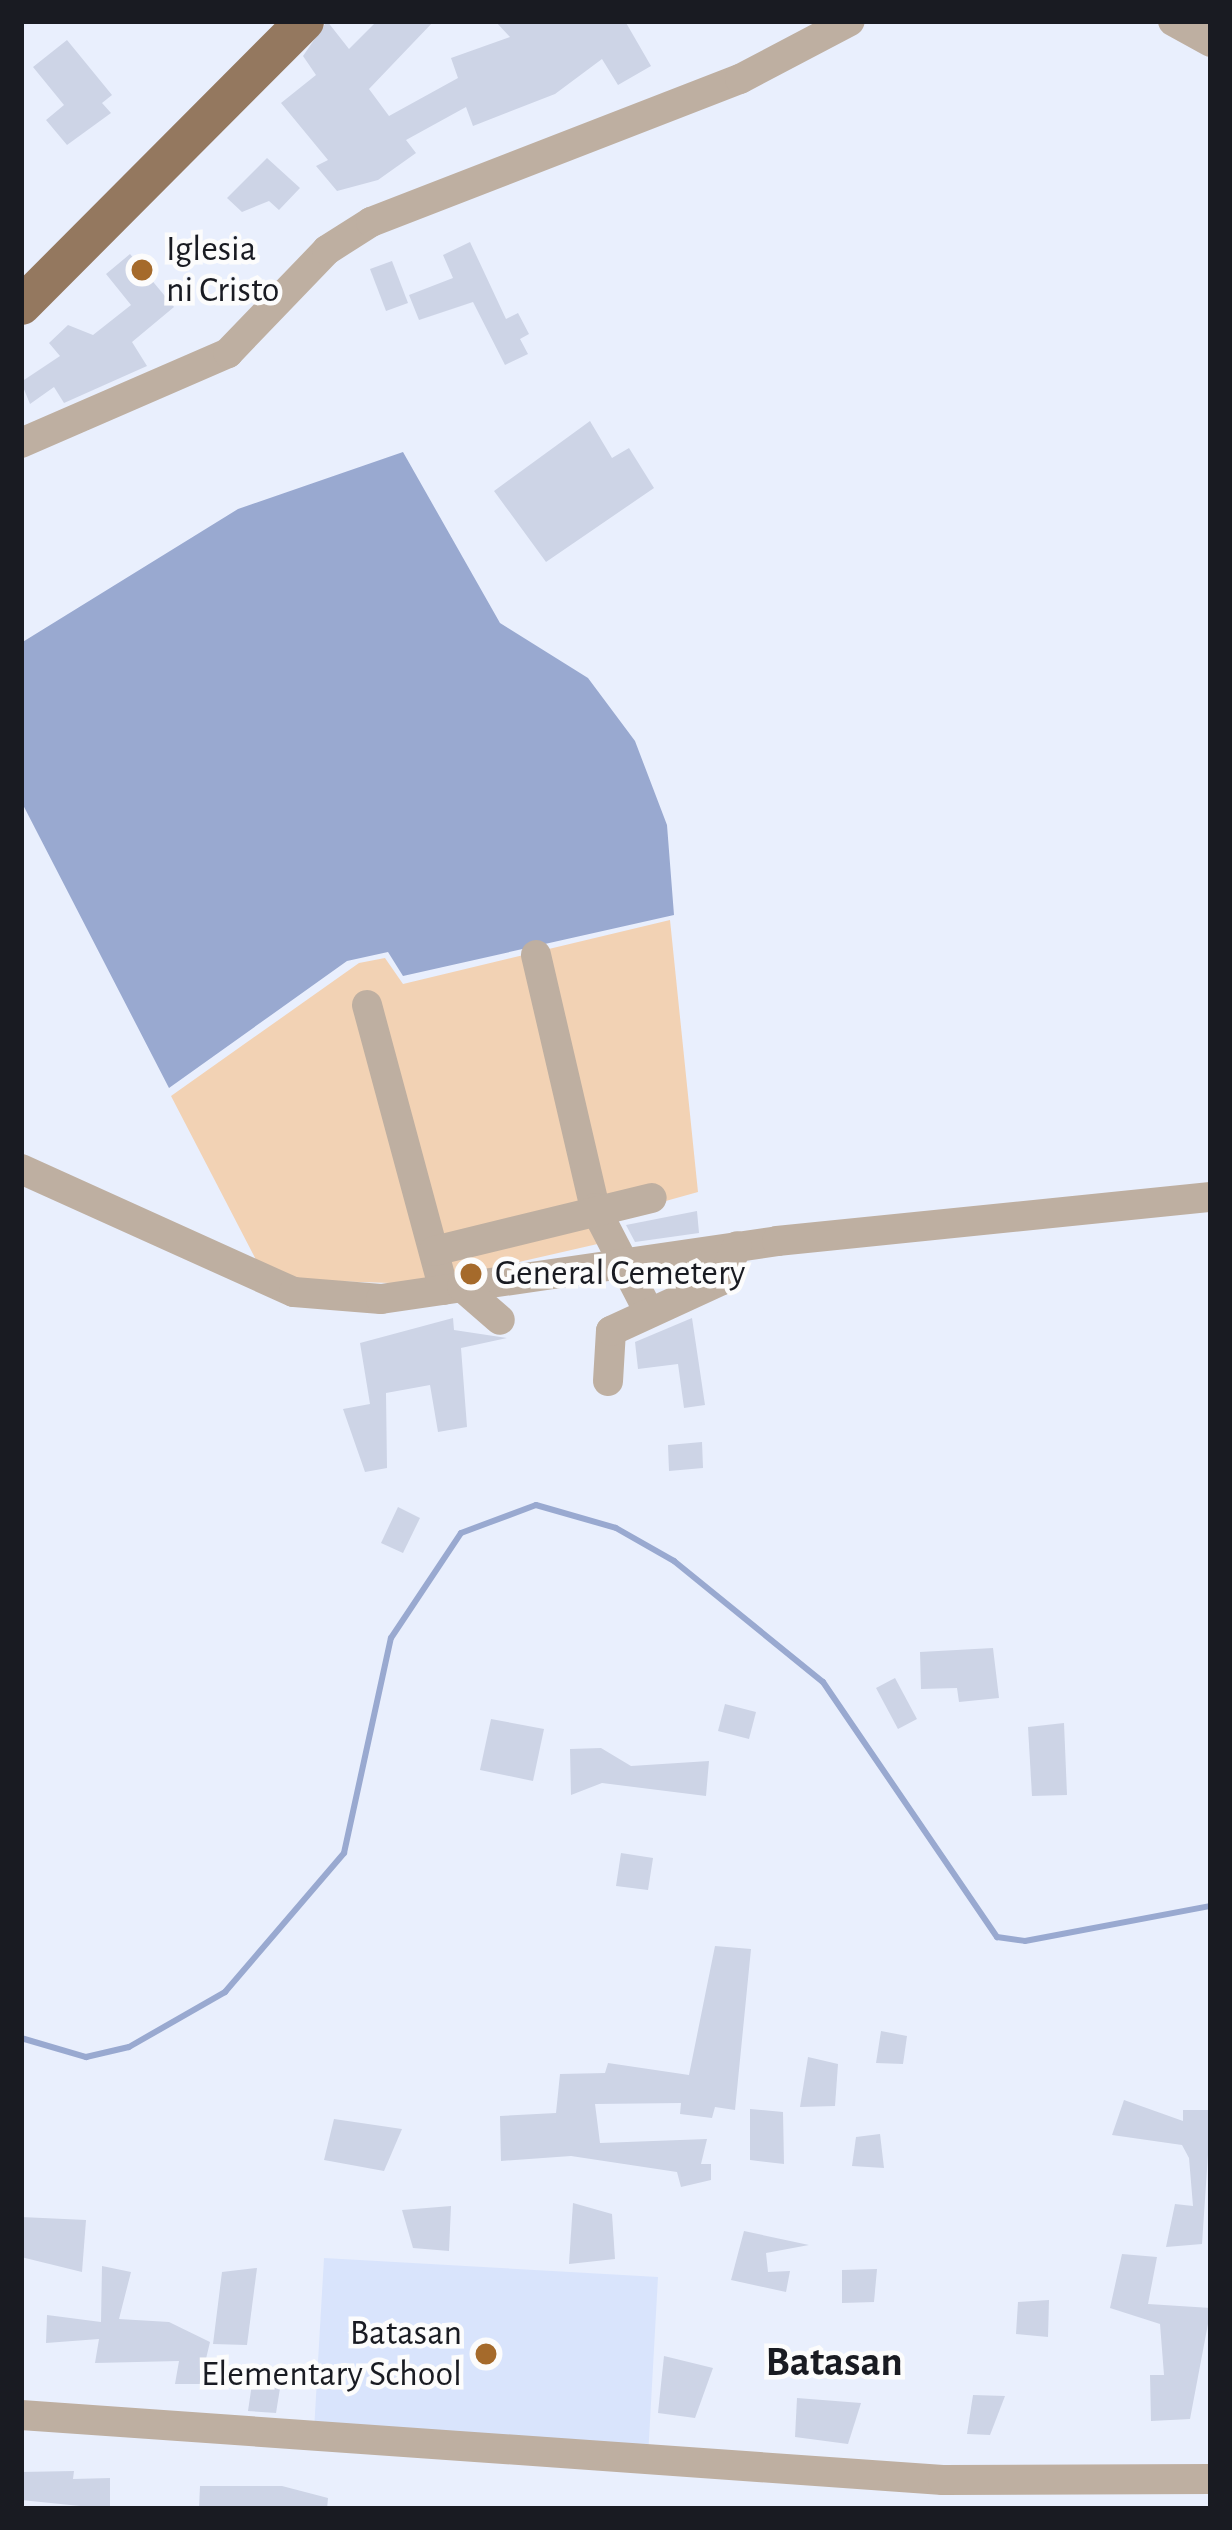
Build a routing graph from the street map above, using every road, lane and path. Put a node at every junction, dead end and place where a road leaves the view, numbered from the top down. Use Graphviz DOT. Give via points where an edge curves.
graph roads {
  1 [pos="304,21"];
  2 [pos="850,21"];
  3 [pos="1173,21"];
  4 [pos="1211,42"];
  5 [pos="21,305"];
  6 [pos="21,443"];
  7 [pos="536,955"];
  8 [pos="368,1005"];
  9 [pos="21,1169"];
  10 [pos="1211,1197"];
  11 [pos="652,1198"];
  12 [pos="595,1208"];
  13 [pos="737,1246"];
  14 [pos="434,1251"];
  15 [pos="619,1262"];
  16 [pos="453,1289"];
  17 [pos="649,1312"];
  18 [pos="500,1320"];
  19 [pos="608,1381"];
  20 [pos="21,2415"];
  21 [pos="1211,2480"];
  1 -- 5 [label="main road"];
  2 -- 6 [label="street" via="740,79 371,221 327,250 228,353"];
  3 -- 4 [label="street"];
  7 -- 12 [label="street"];
  8 -- 14 [label="street"];
  9 -- 16 [label="street" via="294,1292"];
  10 -- 13 [label="street"];
  11 -- 12 [label="street"];
  12 -- 14 [label="street"];
  12 -- 15 [label="street"];
  13 -- 15 [label="street"];
  13 -- 17 [label="street" via="722,1280"];
  14 -- 16 [label="street"];
  15 -- 16 [label="street"];
  15 -- 17 [label="street"];
  16 -- 18 [label="street"];
  17 -- 19 [label="street" via="611,1331"];
  20 -- 21 [label="street" via="943,2480"];
}
